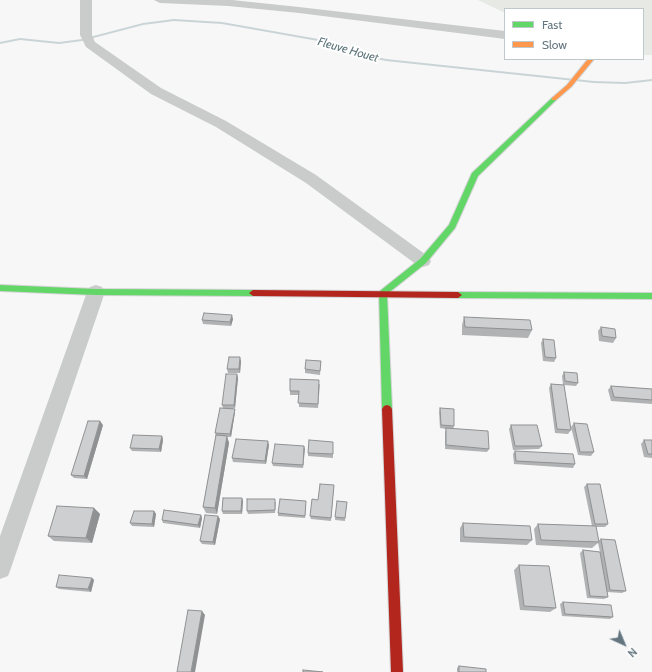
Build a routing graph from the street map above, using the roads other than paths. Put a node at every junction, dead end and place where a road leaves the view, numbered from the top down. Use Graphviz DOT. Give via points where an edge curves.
graph roads {
  1 [pos="86,0"];
  2 [pos="160,0"];
  3 [pos="231,2"];
  4 [pos="504,35"];
  5 [pos="590,60"];
  6 [pos="423,260"];
  7 [pos="0,288"];
  8 [pos="96,292"];
  9 [pos="383,293"];
  10 [pos="652,296"];
  11 [pos="0,568"];
  12 [pos="397,672"];
  1 -- 6 [label="street" via="86,35 90,44 156,91 221,124 311,179"];
  2 -- 3 [label="street"];
  3 -- 4 [label="street"];
  5 -- 6 [label="street" via="569,86 475,175 452,226"];
  6 -- 9 [label="street"];
  7 -- 8 [label="street"];
  8 -- 9 [label="street"];
  8 -- 11 [label="street"];
  9 -- 10 [label="street"];
  9 -- 12 [label="street"];
}
